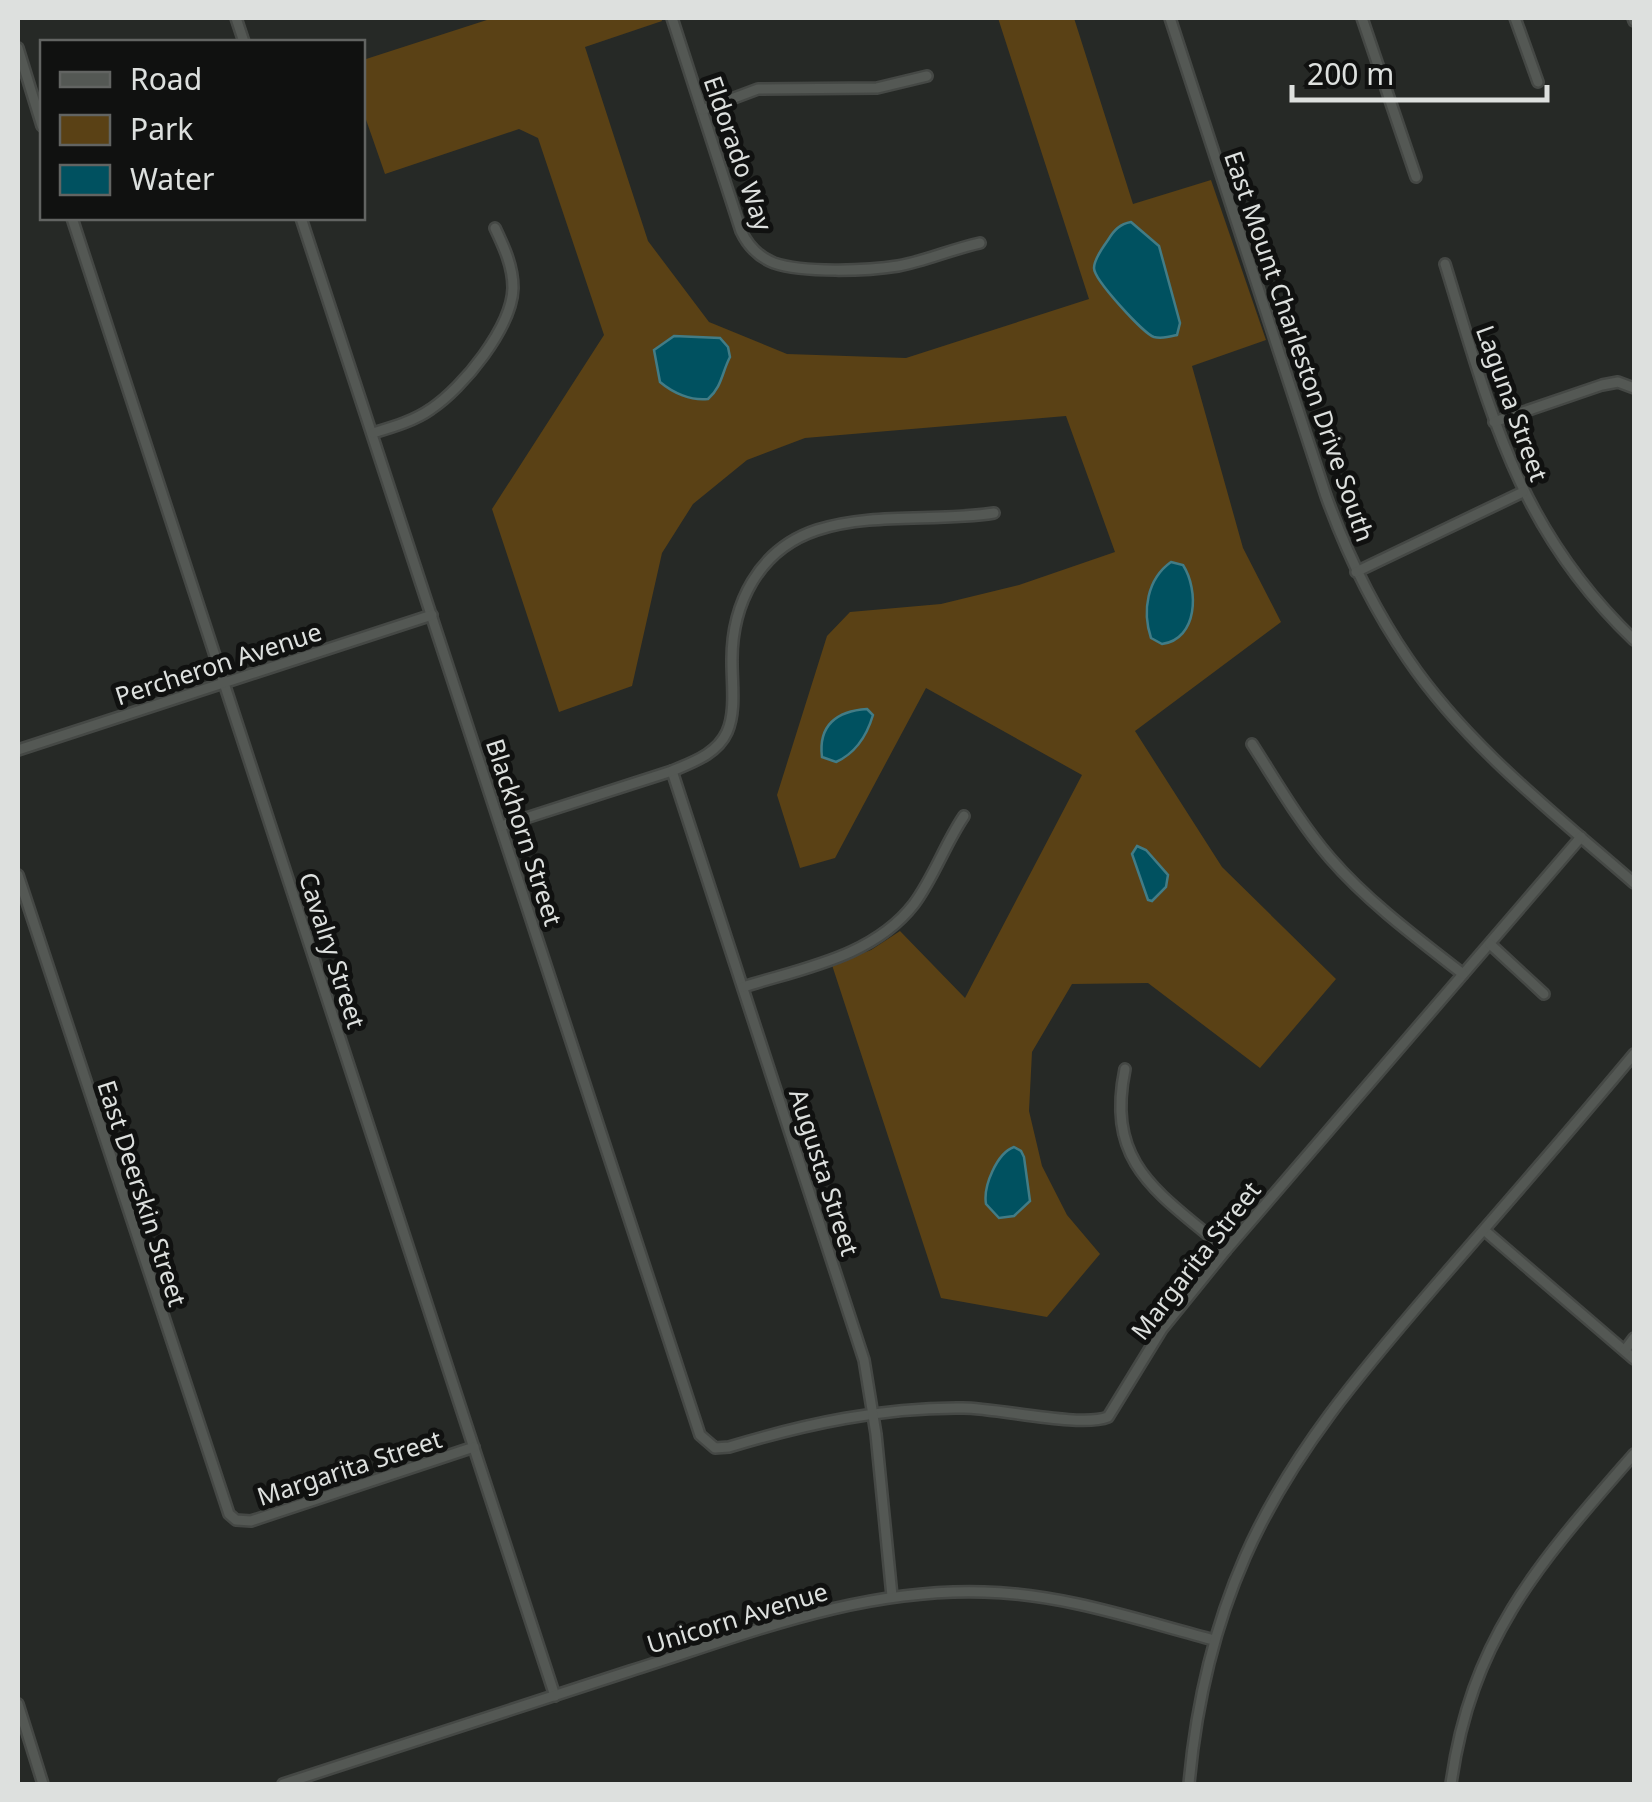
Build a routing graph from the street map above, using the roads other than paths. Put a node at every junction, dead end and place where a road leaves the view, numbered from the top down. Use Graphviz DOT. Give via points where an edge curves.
graph roads {
  1 [pos="672,18"];
  2 [pos="1170,18"];
  3 [pos="1362,18"];
  4 [pos="1515,18"];
  5 [pos="18,48"];
  6 [pos="927,76"];
  7 [pos="1538,82"];
  8 [pos="702,110"];
  9 [pos="40,120"];
  10 [pos="1416,177"];
  11 [pos="73,220"];
  12 [pos="302,220"];
  13 [pos="495,228"];
  14 [pos="980,243"];
  15 [pos="1445,264"];
  16 [pos="1634,388"];
  17 [pos="1494,422"];
  18 [pos="373,434"];
  19 [pos="1523,492"];
  20 [pos="994,513"];
  21 [pos="1356,572"];
  22 [pos="432,614"];
  23 [pos="1634,640"];
  24 [pos="222,683"];
  25 [pos="1252,744"];
  26 [pos="18,750"];
  27 [pos="672,771"];
  28 [pos="964,816"];
  29 [pos="501,826"];
  30 [pos="1581,837"];
  31 [pos="18,875"];
  32 [pos="1634,884"];
  33 [pos="1490,944"];
  34 [pos="1463,974"];
  35 [pos="743,987"];
  36 [pos="1544,994"];
  37 [pos="1634,1054"];
  38 [pos="1125,1069"];
  39 [pos="1484,1230"];
  40 [pos="1226,1250"];
  41 [pos="1634,1338"];
  42 [pos="1625,1350"];
  43 [pos="1634,1358"];
  44 [pos="874,1414"];
  45 [pos="474,1447"];
  46 [pos="720,1448"];
  47 [pos="1634,1454"];
  48 [pos="236,1520"];
  49 [pos="892,1596"];
  50 [pos="1214,1640"];
  51 [pos="555,1696"];
  52 [pos="18,1704"];
  53 [pos="329,1770"];
  54 [pos="43,1784"];
  55 [pos="283,1784"];
  56 [pos="334,1784"];
  57 [pos="1190,1784"];
  58 [pos="1450,1784"];
  1 -- 8 [label="street, Eldorado Way"];
  2 -- 21 [label="street, East Mount Charleston Drive South"];
  3 -- 10 [label="street"];
  4 -- 7 [label="street"];
  5 -- 9 [label="street"];
  6 -- 8 [label="street" via="894,86 758,89"];
  8 -- 14 [label="street, Eldorado Way" via="741,232 773,262 876,268"];
  11 -- 24 [label="street, Cavalry Street"];
  12 -- 18 [label="street, Blackhorn Street"];
  13 -- 18 [label="street" via="513,285 505,322 446,398"];
  15 -- 17 [label="street, Laguna Street"];
  16 -- 17 [label="street" via="1602,385"];
  17 -- 19 [label="street, Laguna Street"];
  18 -- 22 [label="street, Blackhorn Street"];
  19 -- 21 [label="street"];
  19 -- 23 [label="street, Laguna Street" via="1568,567"];
  20 -- 27 [label="street" via="841,524 777,553 758,571 739,608 726,733 708,754"];
  21 -- 30 [label="street, East Mount Charleston Drive South" via="1437,697"];
  22 -- 24 [label="street, Percheron Avenue"];
  22 -- 29 [label="street, Blackhorn Street"];
  24 -- 26 [label="street, Percheron Avenue"];
  24 -- 45 [label="street, Cavalry Street"];
  25 -- 34 [label="street" via="1332,860"];
  27 -- 29 [label="street"];
  27 -- 35 [label="street, Augusta Street"];
  28 -- 35 [label="street" via="914,904 879,938"];
  29 -- 46 [label="street, Blackhorn Street" via="700,1435"];
  30 -- 32 [label="street, East Mount Charleston Drive South"];
  30 -- 33 [label="street, Margarita Street"];
  31 -- 48 [label="street, East Deerskin Street" via="224,1506"];
  33 -- 34 [label="street, Margarita Street"];
  33 -- 36 [label="street"];
  34 -- 40 [label="street, Margarita Street"];
  35 -- 44 [label="street, Augusta Street" via="864,1360"];
  37 -- 39 [label="street"];
  38 -- 40 [label="street" via="1120,1119 1130,1157 1164,1197"];
  39 -- 42 [label="street"];
  39 -- 50 [label="street" via="1292,1468 1246,1555"];
  40 -- 44 [label="street, Margarita Street" via="1162,1329 1108,1417 961,1408"];
  41 -- 42 [label="street"];
  42 -- 43 [label="street"];
  44 -- 46 [label="street, Margarita Street"];
  44 -- 49 [label="street, Augusta Street"];
  45 -- 48 [label="street, Margarita Street" via="251,1521"];
  45 -- 51 [label="street, Cavalry Street"];
  47 -- 58 [label="street" via="1528,1580 1500,1624 1468,1704"];
  49 -- 50 [label="street, Unicorn Avenue" via="1023,1594"];
  49 -- 51 [label="street, Unicorn Avenue" via="740,1634"];
  50 -- 57 [label="street"];
  51 -- 53 [label="street, Unicorn Avenue"];
  52 -- 54 [label="street"];
  53 -- 55 [label="street, Unicorn Avenue"];
  53 -- 56 [label="street"];
}
